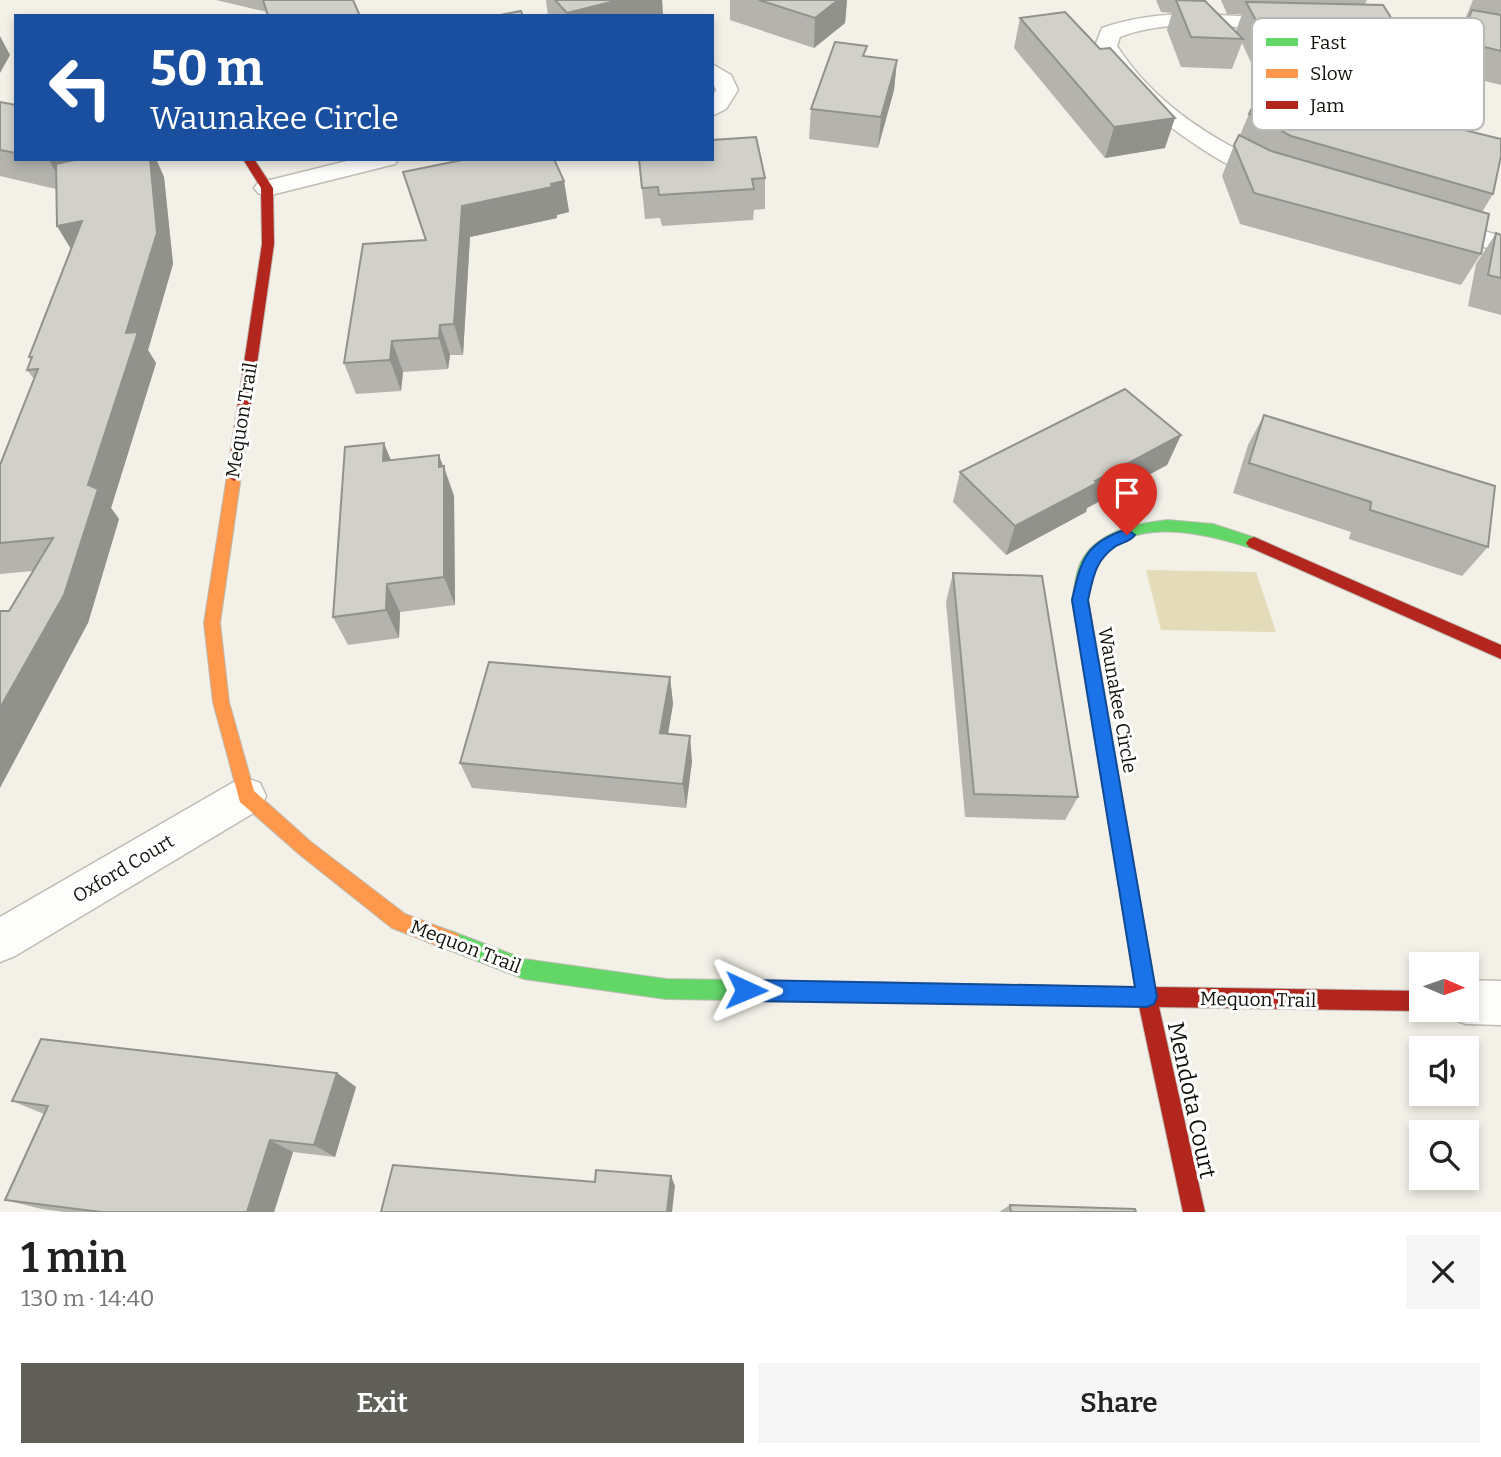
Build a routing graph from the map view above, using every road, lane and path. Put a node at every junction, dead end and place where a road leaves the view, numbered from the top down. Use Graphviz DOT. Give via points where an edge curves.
graph roads {
  1 [pos="1252,23"];
  2 [pos="714,72"];
  3 [pos="714,108"];
  4 [pos="249,161"];
  5 [pos="378,161"];
  6 [pos="1294,181"];
  7 [pos="267,188"];
  8 [pos="1410,217"];
  9 [pos="1501,244"];
  10 [pos="1501,652"];
  11 [pos="246,796"];
  12 [pos="0,941"];
  13 [pos="1147,997"];
  14 [pos="1409,1002"];
  15 [pos="1479,1002"];
  16 [pos="1501,1003"];
  17 [pos="1194,1212"];
  1 -- 6 [label="street" via="1128,24 1110,33 1106,46 1124,73 1172,117 1268,174"];
  2 -- 3 [label="street" via="724,78 728,94"];
  4 -- 7 [label="street"];
  5 -- 7 [label="street"];
  7 -- 11 [label="street, Mequon Trail" via="268,244 212,623 221,702"];
  8 -- 9 [label="street"];
  10 -- 13 [label="street, Waunakee Circle" via="1244,539 1179,525 1144,527 1110,542 1089,560 1080,600"];
  11 -- 12 [label="street, Oxford Court"];
  11 -- 13 [label="street, Mequon Trail" via="399,921 524,969 666,989"];
  13 -- 14 [label="street, Mequon Trail"];
  13 -- 17 [label="street, Mendota Court"];
  15 -- 16 [label="street"];
}
